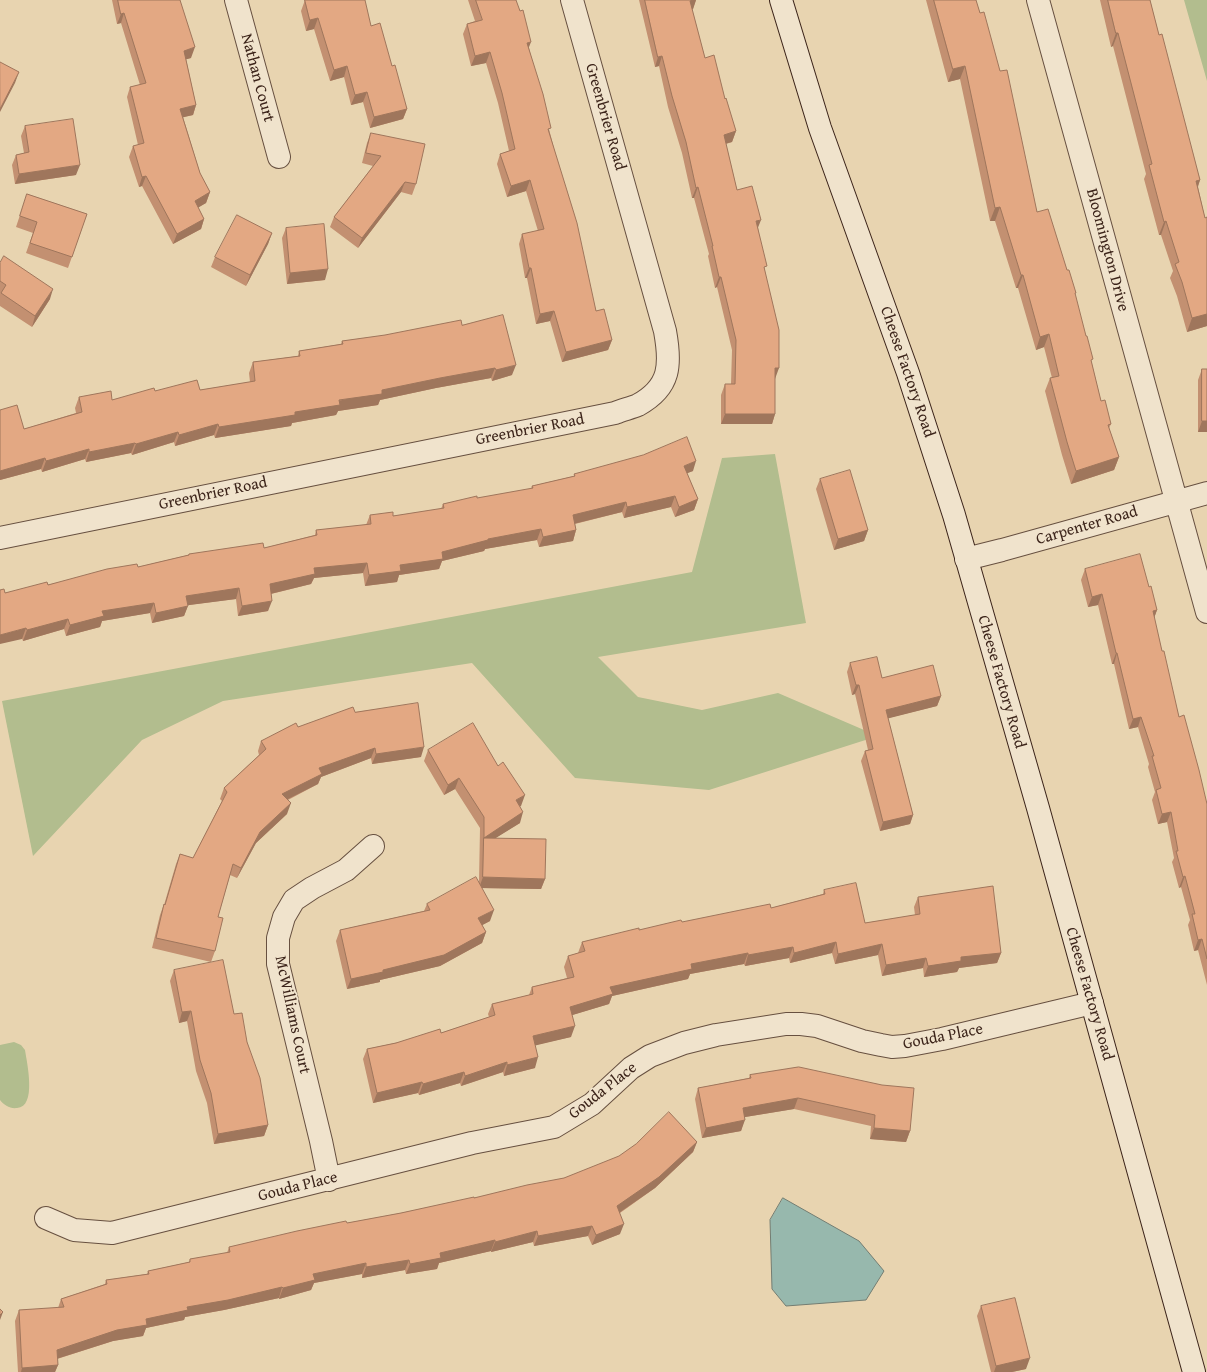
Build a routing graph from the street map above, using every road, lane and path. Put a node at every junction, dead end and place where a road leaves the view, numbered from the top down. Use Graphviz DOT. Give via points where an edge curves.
graph roads {
  1 [pos="236,0"];
  2 [pos="572,0"];
  3 [pos="781,0"];
  4 [pos="1038,0"];
  5 [pos="279,157"];
  6 [pos="1207,493"];
  7 [pos="1176,501"];
  8 [pos="0,538"];
  9 [pos="966,559"];
  10 [pos="1207,612"];
  11 [pos="373,846"];
  12 [pos="1092,1002"];
  13 [pos="329,1180"];
  14 [pos="46,1218"];
  15 [pos="1194,1372"];
  1 -- 5 [label="street, Nathan Court"];
  2 -- 8 [label="street, Greenbrier Road" via="665,331 668,366 665,381 655,393 638,404 615,413"];
  3 -- 9 [label="street, Cheese Factory Road" via="820,128 908,373"];
  4 -- 7 [label="street, Bloomington Drive"];
  6 -- 7 [label="street, Carpenter Road"];
  7 -- 9 [label="street, Carpenter Road"];
  7 -- 10 [label="street, Bloomington Drive"];
  9 -- 12 [label="street, Cheese Factory Road"];
  11 -- 13 [label="street, McWilliams Court" via="346,870 294,900 284,917 278,938 278,964"];
  12 -- 13 [label="street, Gouda Place" via="905,1046 881,1046 817,1026 801,1024 716,1035 684,1043 650,1056 631,1068 592,1104 554,1127 472,1143"];
  12 -- 15 [label="street, Cheese Factory Road"];
  13 -- 14 [label="street, Gouda Place" via="112,1233 74,1230"];
}
